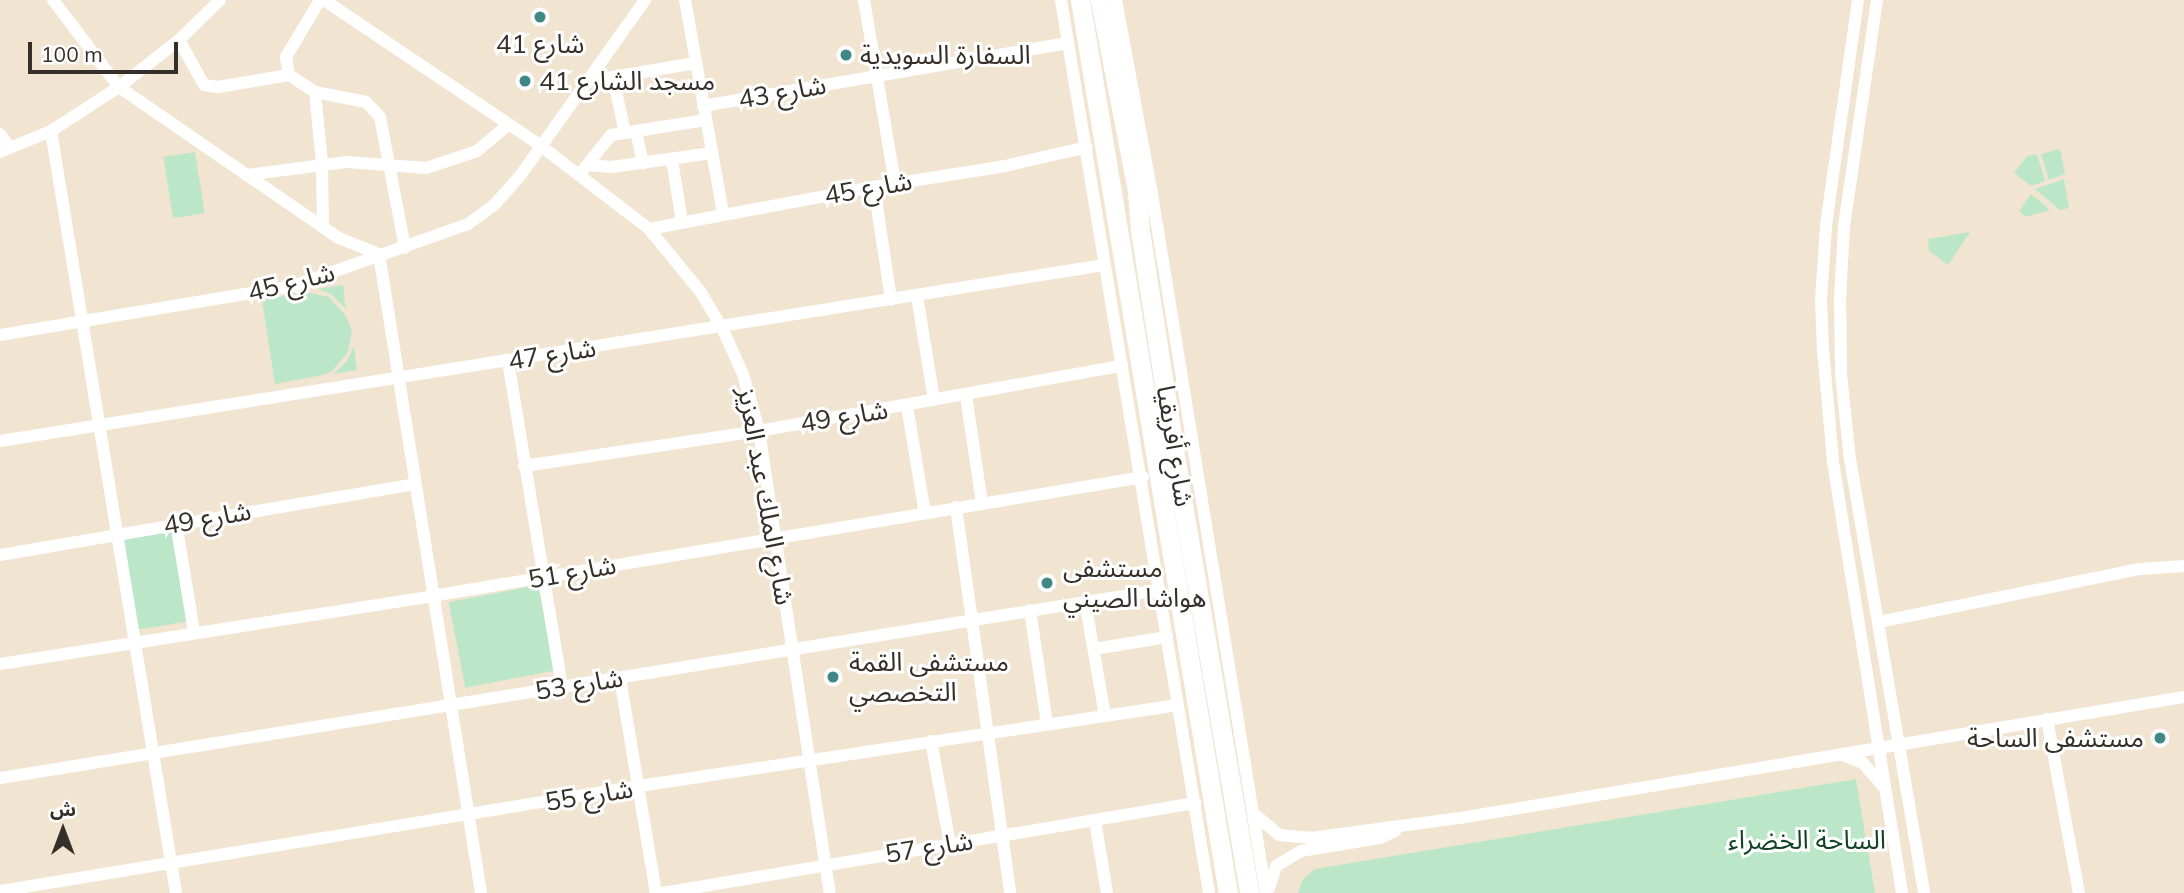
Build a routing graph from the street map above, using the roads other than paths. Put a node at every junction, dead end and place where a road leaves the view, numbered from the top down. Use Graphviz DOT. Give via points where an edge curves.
graph roads {
  1 [pos="53,0"];
  2 [pos="220,0"];
  3 [pos="322,0"];
  4 [pos="685,0"];
  5 [pos="864,0"];
  6 [pos="1061,0"];
  7 [pos="1080,0"];
  8 [pos="1100,0"];
  9 [pos="1116,0"];
  10 [pos="1858,0"];
  11 [pos="1877,0"];
  12 [pos="648,1"];
  13 [pos="179,40"];
  14 [pos="1068,43"];
  15 [pos="695,63"];
  16 [pos="601,74"];
  17 [pos="289,75"];
  18 [pos="878,75"];
  19 [pos="119,87"];
  20 [pos="315,92"];
  21 [pos="703,106"];
  22 [pos="706,120"];
  23 [pos="509,124"];
  24 [pos="51,131"];
  25 [pos="630,132"];
  26 [pos="0,134"];
  27 [pos="541,146"];
  28 [pos="1087,147"];
  29 [pos="5,150"];
  30 [pos="712,153"];
  31 [pos="671,160"];
  32 [pos="323,163"];
  33 [pos="391,163"];
  34 [pos="643,163"];
  35 [pos="1147,165"];
  36 [pos="583,170"];
  37 [pos="246,175"];
  38 [pos="1092,176"];
  39 [pos="895,183"];
  40 [pos="874,187"];
  41 [pos="1137,191"];
  42 [pos="1113,192"];
  43 [pos="723,214"];
  44 [pos="682,222"];
  45 [pos="323,227"];
  46 [pos="649,229"];
  47 [pos="405,248"];
  48 [pos="379,254"];
  49 [pos="1104,265"];
  50 [pos="1822,272"];
  51 [pos="1840,274"];
  52 [pos="917,296"];
  53 [pos="891,300"];
  54 [pos="82,322"];
  55 [pos="722,328"];
  56 [pos="0,335"];
  57 [pos="508,361"];
  58 [pos="1122,366"];
  59 [pos="399,378"];
  60 [pos="966,396"];
  61 [pos="934,400"];
  62 [pos="907,406"];
  63 [pos="1170,408"];
  64 [pos="1148,413"];
  65 [pos="99,425"];
  66 [pos="759,431"];
  67 [pos="0,441"];
  68 [pos="1850,459"];
  69 [pos="1833,462"];
  70 [pos="524,466"];
  71 [pos="1143,477"];
  72 [pos="415,484"];
  73 [pos="982,503"];
  74 [pos="956,508"];
  75 [pos="925,513"];
  76 [pos="176,523"];
  77 [pos="117,534"];
  78 [pos="777,538"];
  79 [pos="0,555"];
  80 [pos="2184,566"];
  81 [pos="543,577"];
  82 [pos="1159,590"];
  83 [pos="432,596"];
  84 [pos="1199,597"];
  85 [pos="1085,601"];
  86 [pos="1217,604"];
  87 [pos="1030,610"];
  88 [pos="970,620"];
  89 [pos="1879,622"];
  90 [pos="194,632"];
  91 [pos="1167,638"];
  92 [pos="135,642"];
  93 [pos="792,649"];
  94 [pos="1094,649"];
  95 [pos="0,664"];
  96 [pos="620,678"];
  97 [pos="562,687"];
  98 [pos="2184,697"];
  99 [pos="1178,705"];
  100 [pos="452,706"];
  101 [pos="1105,716"];
  102 [pos="2047,719"];
  103 [pos="1047,724"];
  104 [pos="987,733"];
  105 [pos="931,741"];
  106 [pos="1901,745"];
  107 [pos="1880,748"];
  108 [pos="153,753"];
  109 [pos="1841,755"];
  110 [pos="810,760"];
  111 [pos="0,778"];
  112 [pos="639,786"];
  113 [pos="1886,789"];
  114 [pos="1195,803"];
  115 [pos="1253,813"];
  116 [pos="470,815"];
  117 [pos="1095,820"];
  118 [pos="1405,826"];
  119 [pos="1002,836"];
  120 [pos="950,844"];
  121 [pos="171,863"];
  122 [pos="826,864"];
  123 [pos="0,891"];
  124 [pos="176,893"];
  125 [pos="481,893"];
  126 [pos="656,893"];
  127 [pos="663,893"];
  128 [pos="830,893"];
  129 [pos="1010,893"];
  130 [pos="1107,893"];
  131 [pos="1209,893"];
  132 [pos="1228,893"];
  133 [pos="1249,893"];
  134 [pos="1267,893"];
  135 [pos="1902,893"];
  136 [pos="1924,893"];
  137 [pos="2079,893"];
  1 -- 19 [label="street"];
  2 -- 13 [label="street"];
  3 -- 17 [label="street" via="286,57"];
  3 -- 23 [label="street, شارع الملك عبد العزيز"];
  4 -- 15 [label="street"];
  5 -- 18 [label="street"];
  6 -- 14 [label="street, شارع أفريقيا"];
  7 -- 42 [label="highway, شارع أفريقيا"];
  8 -- 41 [label="highway, شارع أفريقيا"];
  9 -- 35 [label="street, شارع أفريقيا"];
  10 -- 50 [label="street" via="1835,145"];
  11 -- 51 [label="street"];
  12 -- 16 [label="street, شارع 45"];
  13 -- 17 [label="street" via="204,85 218,87"];
  13 -- 19 [label="street"];
  14 -- 18 [label="street, شارع 43"];
  14 -- 28 [label="street, شارع أفريقيا"];
  15 -- 16 [label="street"];
  15 -- 21 [label="street"];
  16 -- 25 [label="street" via="616,91"];
  16 -- 27 [label="street, شارع 45"];
  17 -- 20 [label="street"];
  18 -- 21 [label="street, شارع 43"];
  18 -- 39 [label="street"];
  19 -- 24 [label="street"];
  19 -- 37 [label="street"];
  20 -- 32 [label="street"];
  20 -- 33 [label="street" via="366,102 374,108"];
  21 -- 22 [label="street"];
  22 -- 25 [label="street"];
  22 -- 30 [label="street"];
  23 -- 27 [label="street, شارع الملك عبد العزيز"];
  23 -- 33 [label="street" via="477,150 433,166"];
  24 -- 29 [label="street"];
  24 -- 54 [label="street"];
  25 -- 34 [label="street"];
  25 -- 36 [label="street" via="607,138"];
  26 -- 29 [label="street"];
  27 -- 36 [label="street, شارع الملك عبد العزيز"];
  27 -- 47 [label="street, شارع 45" via="506,194 480,216"];
  28 -- 38 [label="street, شارع أفريقيا"];
  28 -- 39 [label="street, شارع 45"];
  30 -- 31 [label="street"];
  30 -- 43 [label="street"];
  31 -- 34 [label="street"];
  31 -- 44 [label="street"];
  32 -- 33 [label="street"];
  32 -- 37 [label="street"];
  32 -- 45 [label="street"];
  33 -- 47 [label="street"];
  34 -- 36 [label="street"];
  35 -- 41 [label="highway"];
  35 -- 86 [label="street, شارع أفريقيا"];
  36 -- 46 [label="street, شارع الملك عبد العزيز"];
  37 -- 45 [label="street"];
  38 -- 42 [label="highway"];
  38 -- 49 [label="street, شارع أفريقيا"];
  39 -- 40 [label="street, شارع 45"];
  40 -- 43 [label="street, شارع 45"];
  40 -- 53 [label="street"];
  41 -- 63 [label="highway, شارع أفريقيا"];
  42 -- 64 [label="highway, شارع أفريقيا"];
  43 -- 44 [label="street, شارع 45"];
  44 -- 46 [label="street, شارع 45"];
  45 -- 48 [label="street"];
  46 -- 55 [label="street, شارع الملك عبد العزيز" via="700,291"];
  47 -- 48 [label="street, شارع 45"];
  48 -- 54 [label="street, شارع 45" via="293,286"];
  48 -- 59 [label="street"];
  49 -- 52 [label="street, شارع 47"];
  49 -- 58 [label="street, شارع أفريقيا"];
  50 -- 51 [label="street"];
  50 -- 69 [label="street"];
  51 -- 68 [label="street" via="1842,387"];
  52 -- 53 [label="street, شارع 47"];
  52 -- 61 [label="street"];
  53 -- 55 [label="street, شارع 47"];
  54 -- 56 [label="street, شارع 45"];
  54 -- 65 [label="street"];
  55 -- 57 [label="street, شارع 47"];
  55 -- 66 [label="street, شارع الملك عبد العزيز" via="743,374"];
  57 -- 59 [label="street, شارع 47"];
  57 -- 70 [label="street"];
  58 -- 60 [label="street, شارع 49"];
  58 -- 71 [label="street, شارع أفريقيا"];
  59 -- 65 [label="street, شارع 47"];
  59 -- 72 [label="street"];
  60 -- 61 [label="street, شارع 49"];
  60 -- 73 [label="street"];
  61 -- 62 [label="street, شارع 49"];
  62 -- 66 [label="street, شارع 49"];
  62 -- 75 [label="street"];
  63 -- 64 [label="highway"];
  63 -- 84 [label="highway, شارع أفريقيا"];
  64 -- 132 [label="highway, شارع أفريقيا"];
  65 -- 67 [label="street, شارع 47"];
  65 -- 77 [label="street"];
  66 -- 70 [label="street, شارع 49"];
  66 -- 78 [label="street, شارع الملك عبد العزيز"];
  68 -- 69 [label="street"];
  68 -- 89 [label="street"];
  69 -- 107 [label="street"];
  70 -- 81 [label="street"];
  71 -- 73 [label="street, شارع 51"];
  71 -- 82 [label="street, شارع أفريقيا"];
  72 -- 76 [label="street, شارع 49"];
  72 -- 83 [label="street"];
  73 -- 74 [label="street, شارع 51"];
  74 -- 75 [label="street, شارع 51"];
  74 -- 88 [label="street"];
  75 -- 78 [label="street, شارع 51"];
  76 -- 77 [label="street, شارع 49"];
  76 -- 90 [label="street"];
  77 -- 79 [label="street, شارع 49"];
  77 -- 92 [label="street"];
  78 -- 81 [label="street, شارع 51"];
  78 -- 93 [label="street, شارع الملك عبد العزيز"];
  80 -- 89 [label="street" via="2140,569"];
  81 -- 83 [label="street, شارع 51"];
  81 -- 97 [label="street"];
  82 -- 85 [label="street, شارع 53"];
  82 -- 91 [label="street, شارع أفريقيا"];
  83 -- 90 [label="street, شارع 51"];
  83 -- 100 [label="street"];
  84 -- 86 [label="highway"];
  84 -- 133 [label="highway, شارع أفريقيا"];
  85 -- 87 [label="street, شارع 53"];
  85 -- 94 [label="street"];
  86 -- 115 [label="street, شارع أفريقيا"];
  87 -- 88 [label="street, شارع 53"];
  87 -- 103 [label="street"];
  88 -- 93 [label="street, شارع 53"];
  88 -- 104 [label="street"];
  89 -- 106 [label="street"];
  90 -- 92 [label="street, شارع 51"];
  91 -- 94 [label="street"];
  91 -- 99 [label="street, شارع أفريقيا"];
  92 -- 95 [label="street, شارع 51"];
  92 -- 108 [label="street"];
  93 -- 96 [label="street, شارع 53"];
  93 -- 110 [label="street, شارع الملك عبد العزيز"];
  94 -- 101 [label="street"];
  96 -- 97 [label="street, شارع 53"];
  96 -- 112 [label="street"];
  97 -- 100 [label="street, شارع 53"];
  98 -- 102 [label="street"];
  99 -- 101 [label="street, شارع 55"];
  99 -- 114 [label="street, شارع أفريقيا"];
  100 -- 108 [label="street, شارع 53"];
  100 -- 116 [label="street"];
  101 -- 103 [label="street, شارع 55"];
  102 -- 106 [label="street"];
  102 -- 137 [label="street"];
  103 -- 104 [label="street, شارع 55"];
  104 -- 105 [label="street, شارع 55"];
  104 -- 119 [label="street"];
  105 -- 110 [label="street, شارع 55"];
  105 -- 120 [label="street"];
  106 -- 107 [label="street"];
  106 -- 136 [label="street"];
  107 -- 109 [label="street"];
  107 -- 113 [label="street"];
  108 -- 111 [label="street, شارع 53"];
  108 -- 121 [label="street"];
  109 -- 113 [label="street" via="1863,763"];
  109 -- 118 [label="street"];
  110 -- 112 [label="street, شارع 55"];
  110 -- 122 [label="street, شارع الملك عبد العزيز"];
  112 -- 116 [label="street, شارع 55"];
  112 -- 126 [label="street"];
  113 -- 135 [label="street"];
  114 -- 117 [label="street, شارع 57"];
  114 -- 131 [label="street, شارع أفريقيا"];
  115 -- 118 [label="street" via="1273,832 1298,839"];
  115 -- 134 [label="street, شارع أفريقيا"];
  116 -- 121 [label="street, شارع 55"];
  116 -- 125 [label="street"];
  117 -- 119 [label="street, شارع 57"];
  117 -- 130 [label="street"];
  118 -- 134 [label="street" via="1380,838 1288,858 1276,866"];
  119 -- 120 [label="street, شارع 57"];
  119 -- 129 [label="street"];
  120 -- 122 [label="street, شارع 57"];
  121 -- 123 [label="street, شارع 55"];
  121 -- 124 [label="street"];
  122 -- 127 [label="street, شارع 57"];
  122 -- 128 [label="street, شارع الملك عبد العزيز"];
}
